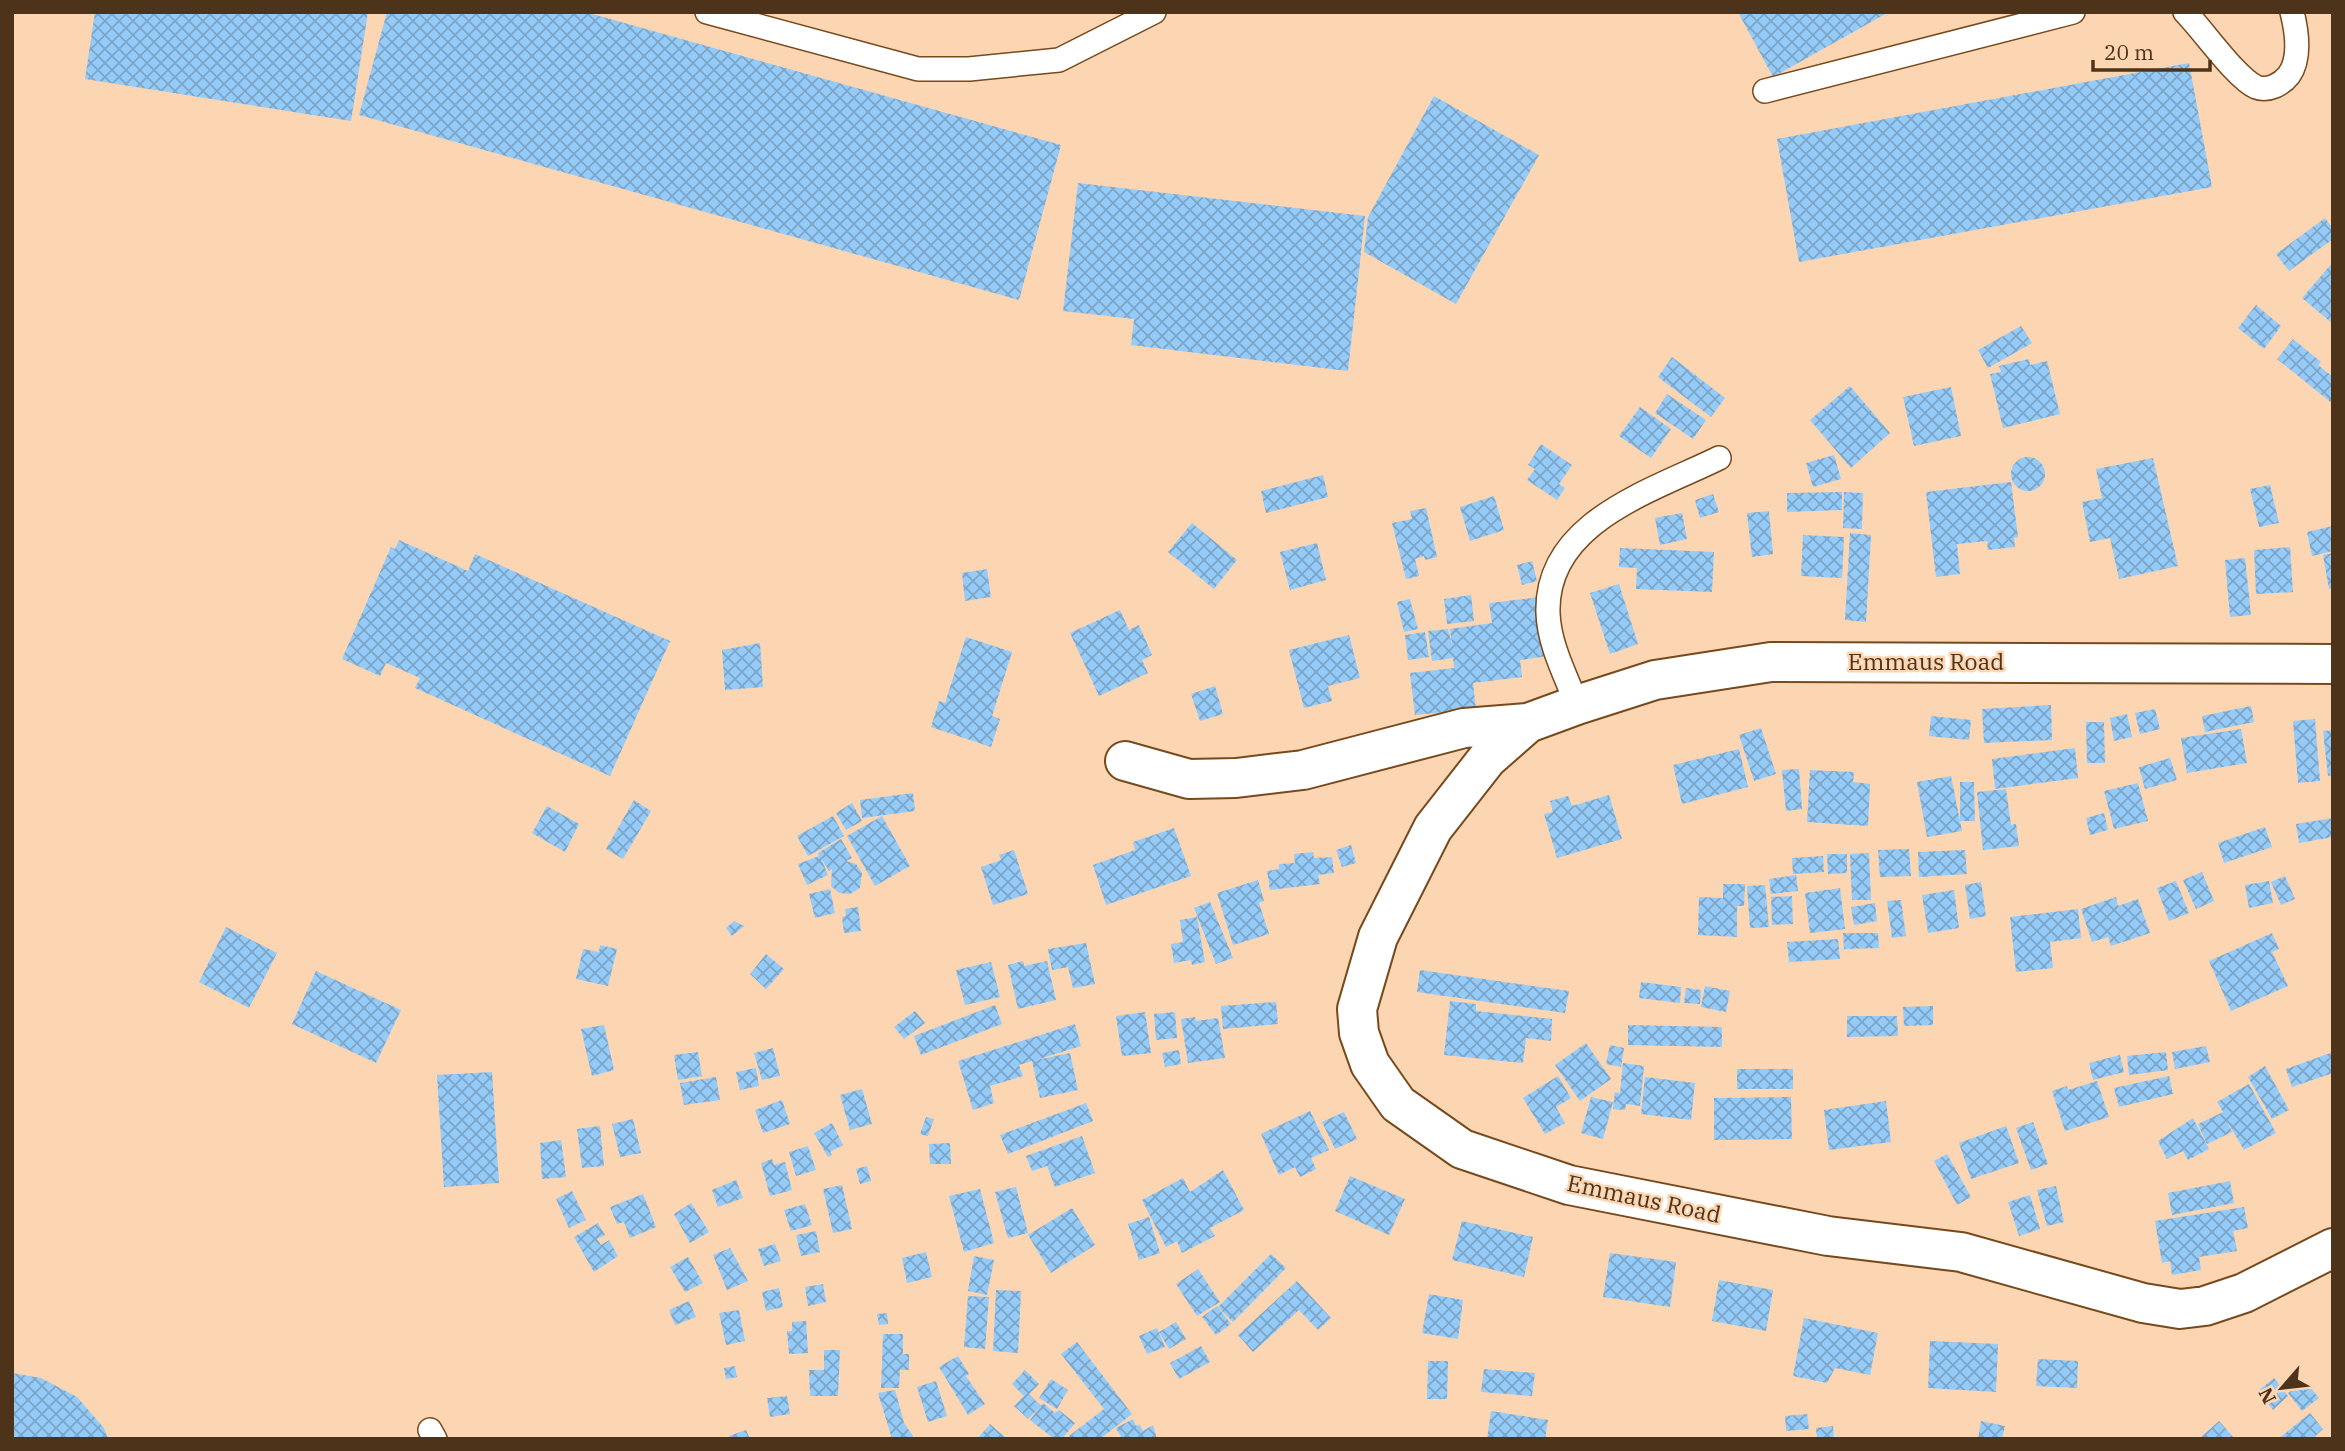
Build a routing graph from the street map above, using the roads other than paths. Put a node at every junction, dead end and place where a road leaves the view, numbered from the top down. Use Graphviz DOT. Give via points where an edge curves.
graph roads {
  1 [pos="707,12"];
  2 [pos="1154,12"];
  3 [pos="2073,12"];
  4 [pos="2185,12"];
  5 [pos="2292,12"];
  6 [pos="1765,91"];
  7 [pos="1719,458"];
  8 [pos="2333,664"];
  9 [pos="1577,705"];
  10 [pos="1528,723"];
  11 [pos="1125,761"];
  12 [pos="2333,1248"];
  1 -- 2 [label="lane" via="918,69 969,69 1059,60"];
  3 -- 6 [label="lane"];
  4 -- 5 [label="lane" via="2241,75 2256,87 2269,89 2285,80 2295,66"];
  7 -- 9 [label="lane" via="1619,507 1585,529 1564,554 1549,588 1548,615"];
  8 -- 9 [label="street, Emmaus Road" via="1771,662 1655,680"];
  9 -- 10 [label="street, Emmaus Road"];
  10 -- 11 [label="street, Emmaus Road" via="1464,728 1303,770 1237,778 1189,779"];
  10 -- 12 [label="street, Emmaus Road" via="1487,759 1433,828 1378,937 1357,1009 1359,1033 1370,1064 1398,1104 1462,1149 1569,1185 1828,1236 1961,1252 2143,1303 2180,1309 2206,1307 2244,1293"];
}
